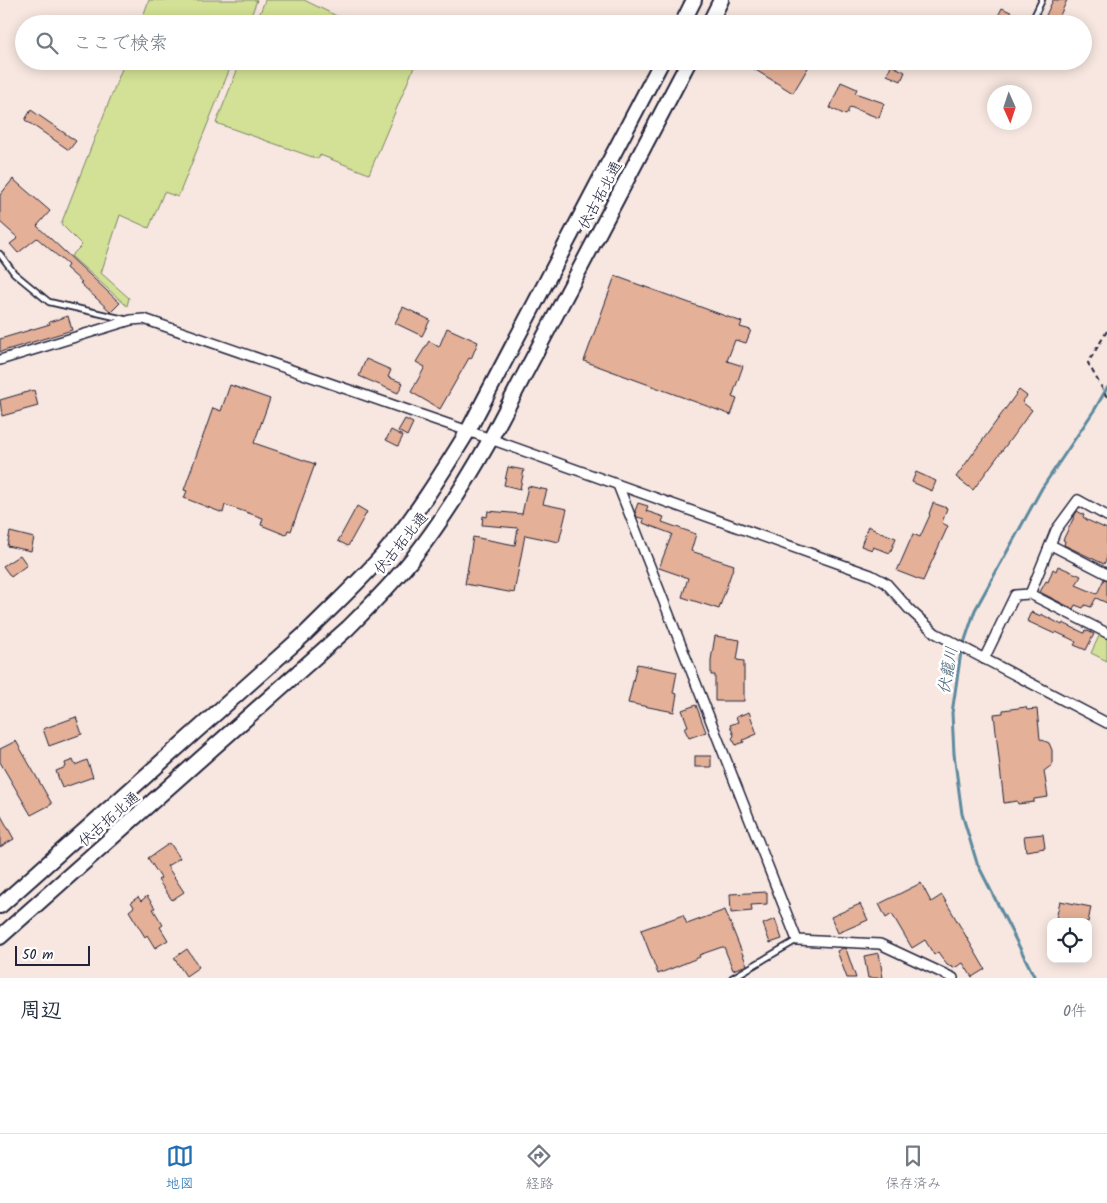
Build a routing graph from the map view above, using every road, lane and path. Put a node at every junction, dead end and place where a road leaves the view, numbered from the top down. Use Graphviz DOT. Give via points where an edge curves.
graph roads {
  1 [pos="694,0"];
  2 [pos="721,0"];
  3 [pos="1042,0"];
  4 [pos="686,15"];
  5 [pos="714,15"];
  6 [pos="1035,15"];
  7 [pos="657,70"];
  8 [pos="684,70"];
  9 [pos="0,254"];
  10 [pos="131,320"];
  11 [pos="1107,332"];
  12 [pos="0,360"];
  13 [pos="1107,397"];
  14 [pos="468,431"];
  15 [pos="490,440"];
  16 [pos="618,485"];
  17 [pos="1107,516"];
  18 [pos="1051,546"];
  19 [pos="1107,574"];
  20 [pos="1030,594"];
  21 [pos="1107,633"];
  22 [pos="981,658"];
  23 [pos="1107,723"];
  24 [pos="0,906"];
  25 [pos="0,937"];
  26 [pos="797,940"];
  27 [pos="732,978"];
  28 [pos="953,978"];
  1 -- 4 [label="main road"];
  2 -- 5 [label="main road"];
  3 -- 6 [label="lane"];
  7 -- 14 [label="main road, 伏古拓北通"];
  8 -- 15 [label="main road, 伏古拓北通"];
  9 -- 10 [label="lane" via="14,273 49,302"];
  10 -- 12 [label="street"];
  10 -- 14 [label="street" via="144,319"];
  11 -- 13 [label="path" via="1088,363"];
  14 -- 15 [label="street"];
  14 -- 24 [label="main road, 伏古拓北通" via="408,522 351,589"];
  15 -- 16 [label="street"];
  15 -- 25 [label="main road, 伏古拓北通" via="439,523 374,602 292,679"];
  16 -- 22 [label="street" via="871,575 886,583 935,633"];
  16 -- 26 [label="street"];
  17 -- 18 [label="street" via="1078,500 1056,530"];
  18 -- 19 [label="street"];
  18 -- 20 [label="street"];
  20 -- 21 [label="street"];
  20 -- 22 [label="street" via="1015,595"];
  22 -- 23 [label="street"];
  26 -- 27 [label="lane"];
  26 -- 28 [label="street" via="880,944"];
}
